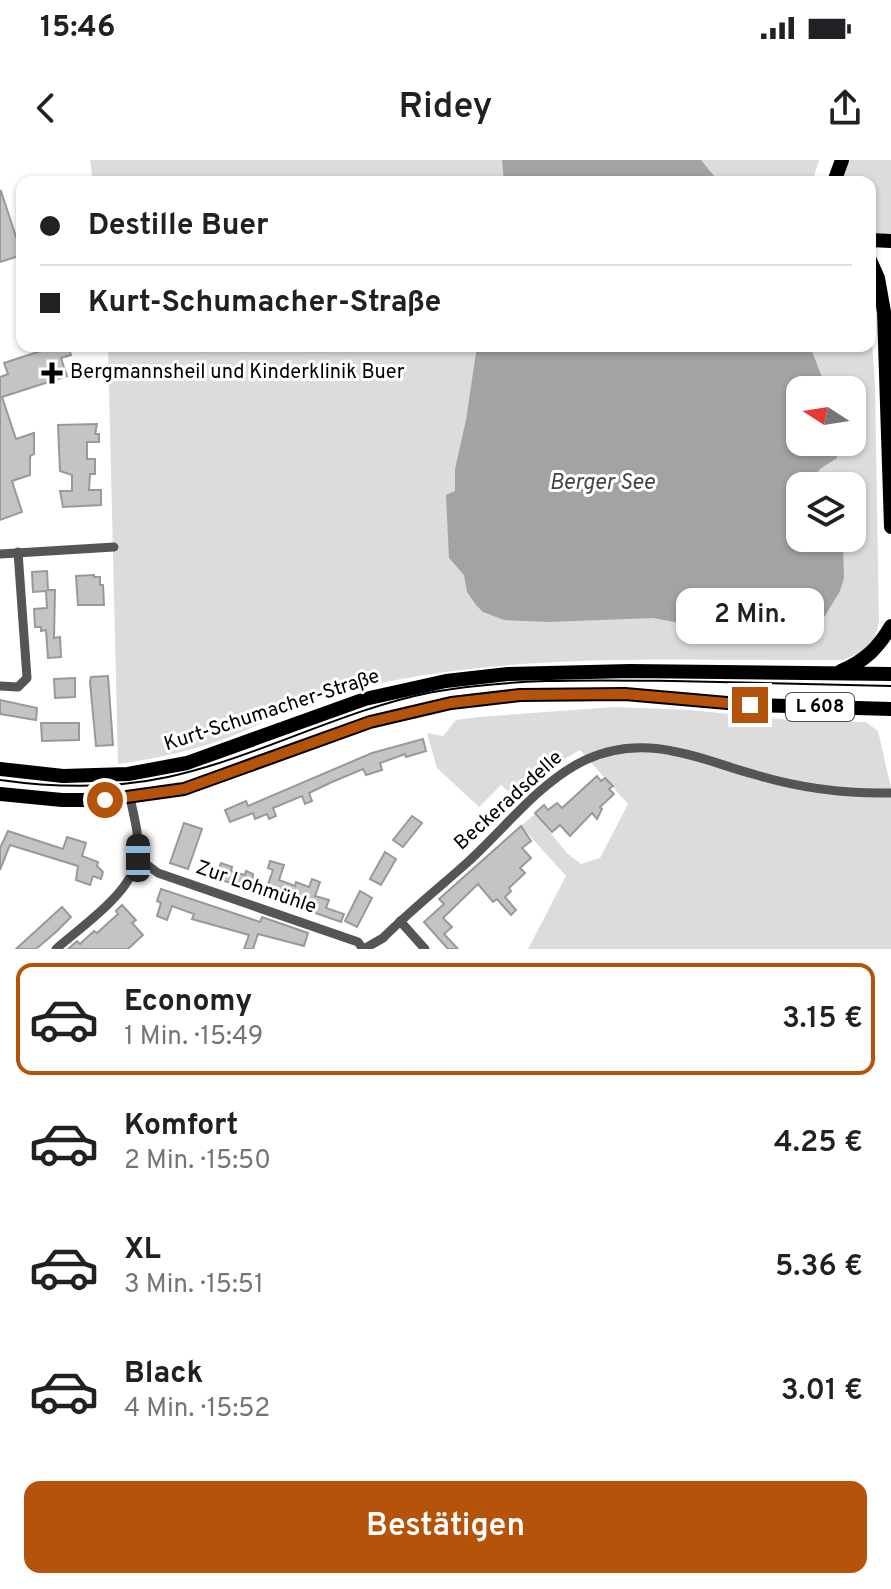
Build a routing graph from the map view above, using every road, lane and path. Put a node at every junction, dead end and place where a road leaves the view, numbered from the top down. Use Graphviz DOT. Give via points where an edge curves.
graph roads {
  1 [pos="876,274"];
  2 [pos="891,527"];
  3 [pos="114,547"];
  4 [pos="18,552"];
  5 [pos="0,554"];
  6 [pos="891,626"];
  7 [pos="834,674"];
  8 [pos="891,674"];
  9 [pos="0,686"];
  10 [pos="891,709"];
  11 [pos="0,769"];
  12 [pos="891,793"];
  13 [pos="0,794"];
  14 [pos="130,797"];
  15 [pos="138,858"];
  16 [pos="400,921"];
  17 [pos="56,949"];
  18 [pos="364,949"];
  19 [pos="425,949"];
  1 -- 2 [label="main road" via="884,312"];
  3 -- 4 [label="street"];
  4 -- 5 [label="street"];
  4 -- 9 [label="street" via="27,678 18,687"];
  6 -- 7 [label="main road, L 608" via="870,656"];
  7 -- 8 [label="main road, Kurt-Schumacher-Straße / L 608"];
  7 -- 11 [label="main road, Kurt-Schumacher-Straße / L 608" via="630,671 446,681 365,699 187,763 128,774 63,776"];
  10 -- 14 [label="main road, Kurt-Schumacher-Straße / L 608" via="625,694 520,695 451,703 370,722 184,789"];
  12 -- 16 [label="street, Beckeradsdelle" via="792,784 654,747 608,750 566,769"];
  13 -- 14 [label="main road, Kurt-Schumacher-Straße / L 608" via="62,800"];
  14 -- 15 [label="street"];
  15 -- 17 [label="street" via="118,894"];
  15 -- 18 [label="street, Zur Lohmühle" via="158,873 358,942"];
  16 -- 18 [label="street, Beckeradsdelle"];
  16 -- 19 [label="street"];
}
